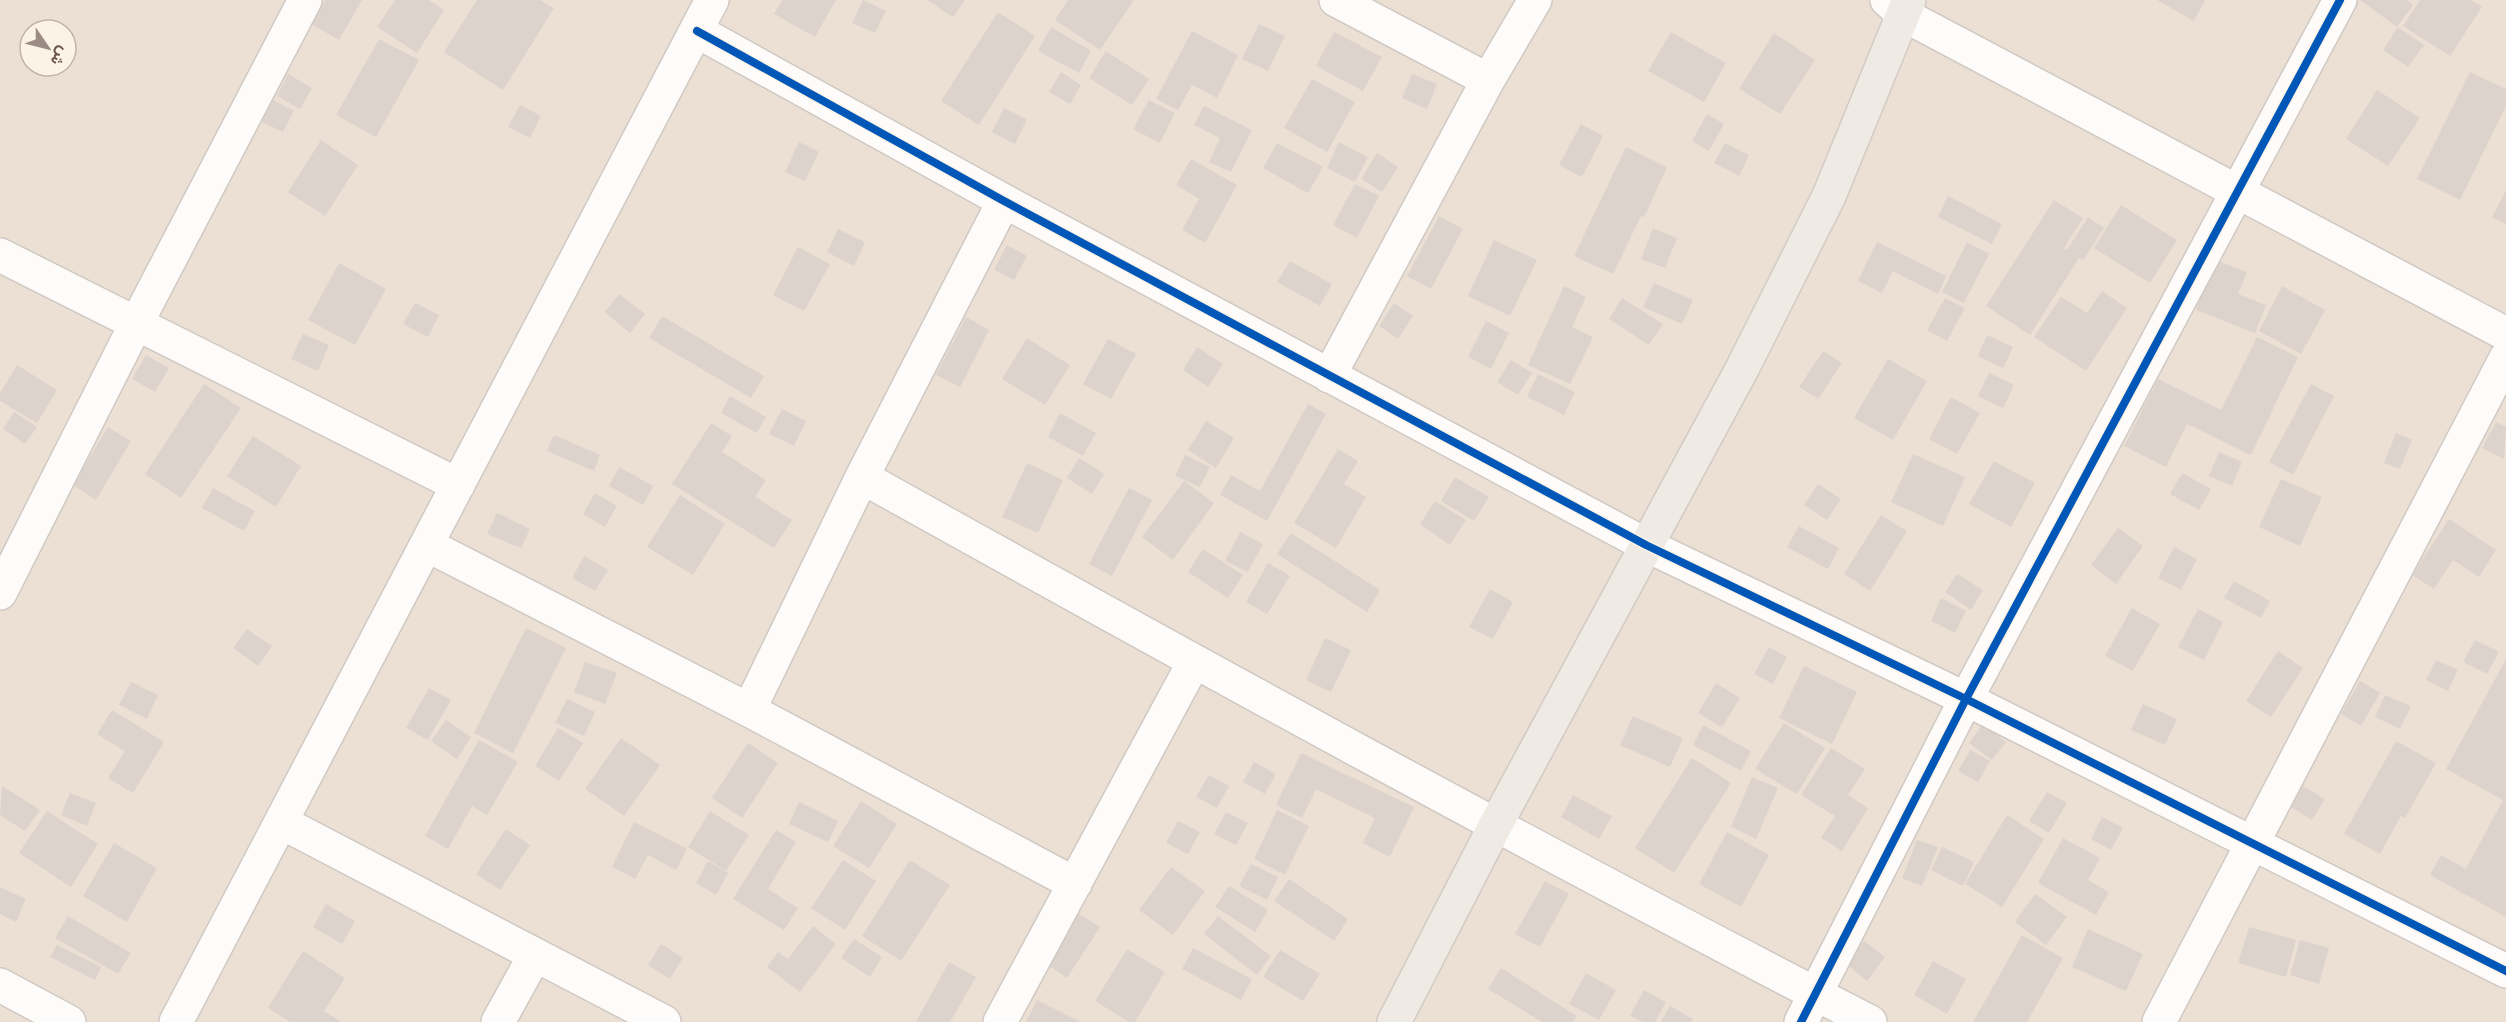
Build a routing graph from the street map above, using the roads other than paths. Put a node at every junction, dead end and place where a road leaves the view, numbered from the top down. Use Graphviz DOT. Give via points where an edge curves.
graph roads {
  1 [pos="305,0"];
  2 [pos="712,0"];
  3 [pos="1335,0"];
  4 [pos="1535,0"];
  5 [pos="2340,0"];
  6 [pos="1900,5"];
  7 [pos="696,31"];
  8 [pos="1488,80"];
  9 [pos="2239,193"];
  10 [pos="1005,201"];
  11 [pos="0,255"];
  12 [pos="136,324"];
  13 [pos="2506,334"];
  14 [pos="2506,358"];
  15 [pos="1329,376"];
  16 [pos="862,477"];
  17 [pos="459,485"];
  18 [pos="427,545"];
  19 [pos="1646,545"];
  20 [pos="0,593"];
  21 [pos="1194,662"];
  22 [pos="1966,699"];
  23 [pos="749,710"];
  24 [pos="281,822"];
  25 [pos="1495,826"];
  26 [pos="2254,843"];
  27 [pos="1075,884"];
  28 [pos="535,955"];
  29 [pos="2506,971"];
  30 [pos="0,985"];
  31 [pos="1808,1008"];
  32 [pos="69,1022"];
  33 [pos="176,1022"];
  34 [pos="498,1022"];
  35 [pos="664,1022"];
  36 [pos="1000,1022"];
  37 [pos="1394,1022"];
  38 [pos="1870,1022"];
  39 [pos="2159,1022"];
  1 -- 12 [label="street"];
  2 -- 7 [label="street"];
  3 -- 8 [label="street"];
  4 -- 8 [label="street"];
  5 -- 9 [label="street"];
  6 -- 9 [label="street"];
  6 -- 19 [label="main road" via="1824,206 1742,369"];
  7 -- 10 [label="street"];
  7 -- 17 [label="street"];
  8 -- 15 [label="street"];
  9 -- 13 [label="street"];
  9 -- 22 [label="street"];
  10 -- 15 [label="street"];
  10 -- 16 [label="street"];
  11 -- 12 [label="street"];
  12 -- 17 [label="street"];
  12 -- 20 [label="street"];
  14 -- 26 [label="street"];
  15 -- 19 [label="street"];
  16 -- 21 [label="street"];
  16 -- 23 [label="street"];
  17 -- 18 [label="street"];
  18 -- 23 [label="street"];
  18 -- 24 [label="street"];
  19 -- 22 [label="street"];
  19 -- 25 [label="main road"];
  21 -- 25 [label="street"];
  21 -- 27 [label="street"];
  22 -- 26 [label="street"];
  22 -- 31 [label="street"];
  23 -- 27 [label="street"];
  24 -- 28 [label="street"];
  24 -- 33 [label="street"];
  25 -- 31 [label="street"];
  25 -- 37 [label="main road"];
  26 -- 29 [label="street"];
  26 -- 39 [label="street"];
  27 -- 36 [label="street"];
  28 -- 34 [label="street"];
  28 -- 35 [label="street"];
  30 -- 32 [label="street"];
  31 -- 38 [label="street"];
}
